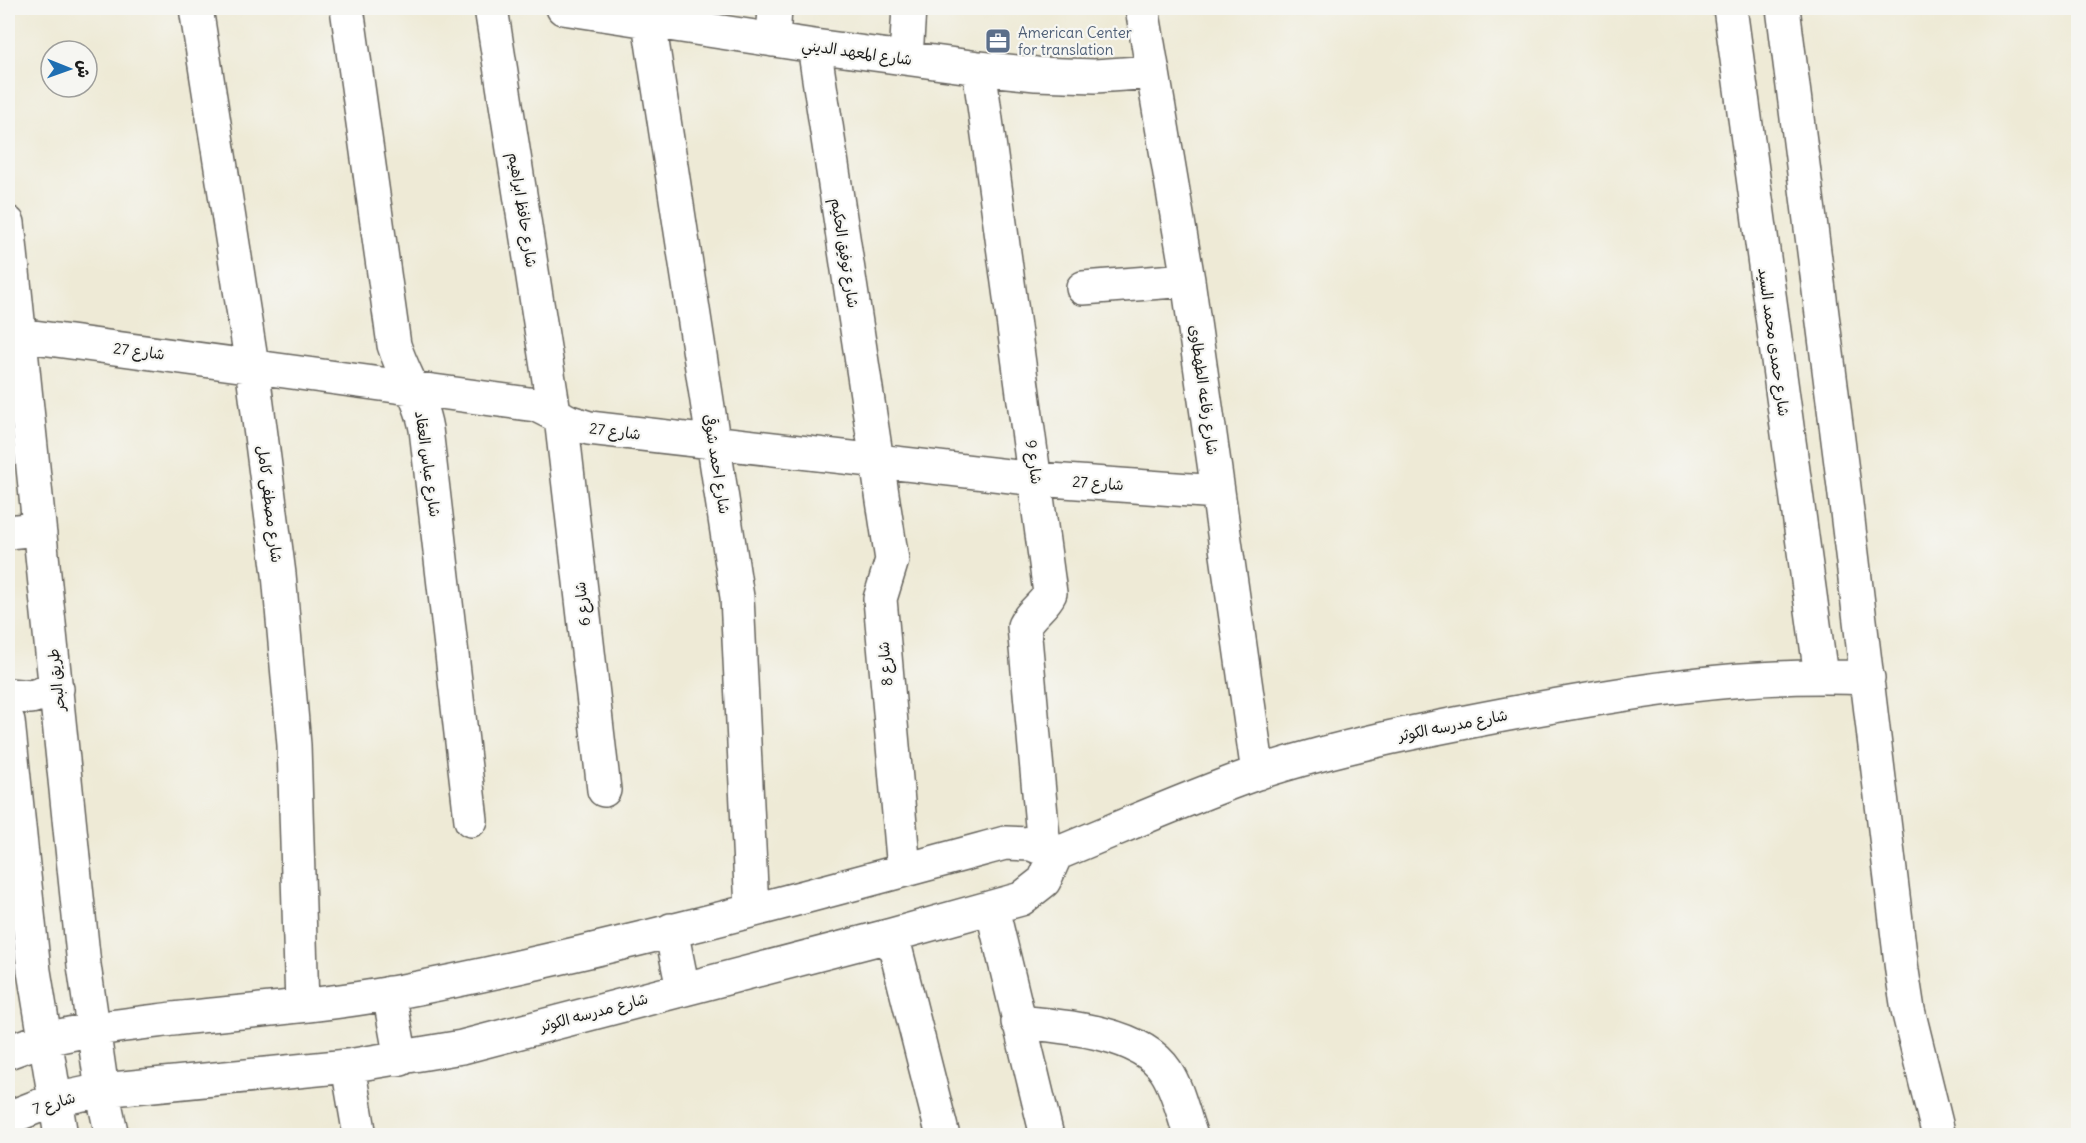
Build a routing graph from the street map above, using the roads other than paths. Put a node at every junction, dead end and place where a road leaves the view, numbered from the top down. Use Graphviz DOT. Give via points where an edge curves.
graph roads {
  1 [pos="196,8"];
  2 [pos="347,8"];
  3 [pos="491,8"];
  4 [pos="563,8"];
  5 [pos="775,8"];
  6 [pos="909,8"];
  7 [pos="1142,8"];
  8 [pos="1730,8"];
  9 [pos="1783,8"];
  10 [pos="638,16"];
  11 [pos="773,40"];
  12 [pos="814,46"];
  13 [pos="906,58"];
  14 [pos="979,68"];
  15 [pos="1152,72"];
  16 [pos="8,223"];
  17 [pos="1188,280"];
  18 [pos="1083,288"];
  19 [pos="19,335"];
  20 [pos="252,366"];
  21 [pos="411,387"];
  22 [pos="557,415"];
  23 [pos="713,442"];
  24 [pos="877,461"];
  25 [pos="1036,479"];
  26 [pos="1844,487"];
  27 [pos="1218,492"];
  28 [pos="1795,493"];
  29 [pos="8,532"];
  30 [pos="40,534"];
  31 [pos="1821,676"];
  32 [pos="1868,678"];
  33 [pos="57,689"];
  34 [pos="8,695"];
  35 [pos="8,721"];
  36 [pos="1258,773"];
  37 [pos="604,790"];
  38 [pos="471,820"];
  39 [pos="1050,851"];
  40 [pos="904,870"];
  41 [pos="992,908"];
  42 [pos="752,909"];
  43 [pos="671,930"];
  44 [pos="892,935"];
  45 [pos="683,989"];
  46 [pos="389,993"];
  47 [pos="302,1005"];
  48 [pos="1018,1022"];
  49 [pos="93,1028"];
  50 [pos="44,1038"];
  51 [pos="8,1052"];
  52 [pos="401,1059"];
  53 [pos="348,1066"];
  54 [pos="102,1090"];
  55 [pos="54,1100"];
  56 [pos="8,1118"];
  57 [pos="61,1136"];
  58 [pos="112,1136"];
  59 [pos="360,1136"];
  60 [pos="943,1136"];
  61 [pos="1047,1136"];
  62 [pos="1191,1136"];
  63 [pos="1939,1136"];
  1 -- 20 [label="street, شارع مصطفى كامل"];
  2 -- 21 [label="street, شارع عباس العقاد" via="394,345"];
  3 -- 22 [label="street, شارع حافظ ابراهيم"];
  4 -- 10 [label="street, شارع المعهد الديني"];
  5 -- 11 [label="street"];
  6 -- 13 [label="street"];
  7 -- 15 [label="street, شارع رفاعه الطهطاوى"];
  8 -- 28 [label="street, شارع حمدى محمد السيد"];
  9 -- 26 [label="street"];
  10 -- 11 [label="street, شارع المعهد الديني"];
  10 -- 23 [label="street, شارع احمد شوقى"];
  11 -- 12 [label="street, شارع المعهد الديني"];
  12 -- 13 [label="street, شارع المعهد الديني"];
  12 -- 24 [label="street, شارع توفيق الحكيم"];
  13 -- 14 [label="street, شارع المعهد الديني"];
  14 -- 15 [label="street, شارع المعهد الديني" via="1095,76"];
  14 -- 25 [label="street, شارع 9"];
  15 -- 17 [label="street, شارع رفاعه الطهطاوى"];
  16 -- 19 [label="street, طريق البحر"];
  17 -- 18 [label="street"];
  17 -- 27 [label="street, شارع رفاعه الطهطاوى"];
  19 -- 20 [label="street, شارع 27"];
  19 -- 30 [label="street, طريق البحر"];
  20 -- 21 [label="street, شارع 27"];
  20 -- 47 [label="street, شارع مصطفى كامل" via="288,660"];
  21 -- 22 [label="street, شارع 27" via="536,405"];
  21 -- 38 [label="street, شارع عباس العقاد" via="426,429"];
  22 -- 23 [label="street, شارع 27" via="589,428"];
  22 -- 37 [label="street, شارع 6"];
  23 -- 24 [label="street, شارع 27"];
  23 -- 42 [label="street, شارع احمد شوقى" via="740,619"];
  24 -- 25 [label="street, شارع 27"];
  24 -- 40 [label="street, شارع 8" via="892,560 880,599"];
  25 -- 27 [label="street, شارع 27"];
  25 -- 39 [label="street, شارع 9" via="1050,593 1024,626"];
  26 -- 28 [label="street"];
  26 -- 32 [label="street"];
  27 -- 36 [label="street, شارع رفاعه الطهطاوى"];
  28 -- 31 [label="street, شارع حمدى محمد السيد"];
  29 -- 30 [label="street" via="27,530"];
  30 -- 33 [label="street, طريق البحر"];
  31 -- 32 [label="street, شارع مدرسه الكوثر"];
  31 -- 36 [label="street, شارع مدرسه الكوثر" via="1749,678 1642,690 1399,735"];
  32 -- 63 [label="street" via="1908,1010"];
  33 -- 34 [label="street" via="31,697"];
  33 -- 49 [label="street, طريق البحر"];
  35 -- 50 [label="street"];
  36 -- 39 [label="street, شارع مدرسه الكوثر"];
  39 -- 40 [label="street" via="1018,842 1005,843"];
  39 -- 41 [label="street, شارع مدرسه الكوثر" via="1047,874 1034,891"];
  40 -- 42 [label="street"];
  41 -- 44 [label="street, شارع مدرسه الكوثر"];
  41 -- 48 [label="street"];
  42 -- 43 [label="street"];
  43 -- 45 [label="street"];
  43 -- 46 [label="street"];
  44 -- 45 [label="street, شارع مدرسه الكوثر"];
  44 -- 60 [label="street"];
  45 -- 52 [label="street, شارع مدرسه الكوثر" via="462,1047"];
  46 -- 47 [label="street"];
  46 -- 52 [label="street"];
  47 -- 49 [label="street"];
  48 -- 61 [label="street"];
  48 -- 62 [label="street" via="1072,1027 1144,1050 1166,1071"];
  49 -- 50 [label="street"];
  49 -- 54 [label="street, طريق البحر"];
  50 -- 51 [label="street"];
  50 -- 55 [label="street"];
  52 -- 53 [label="street, شارع مدرسه الكوثر"];
  53 -- 54 [label="street, شارع مدرسه الكوثر"];
  53 -- 59 [label="street"];
  54 -- 55 [label="street, شارع 7"];
  54 -- 58 [label="street, طريق البحر"];
  55 -- 56 [label="street, شارع 7"];
  55 -- 57 [label="street"];
}
